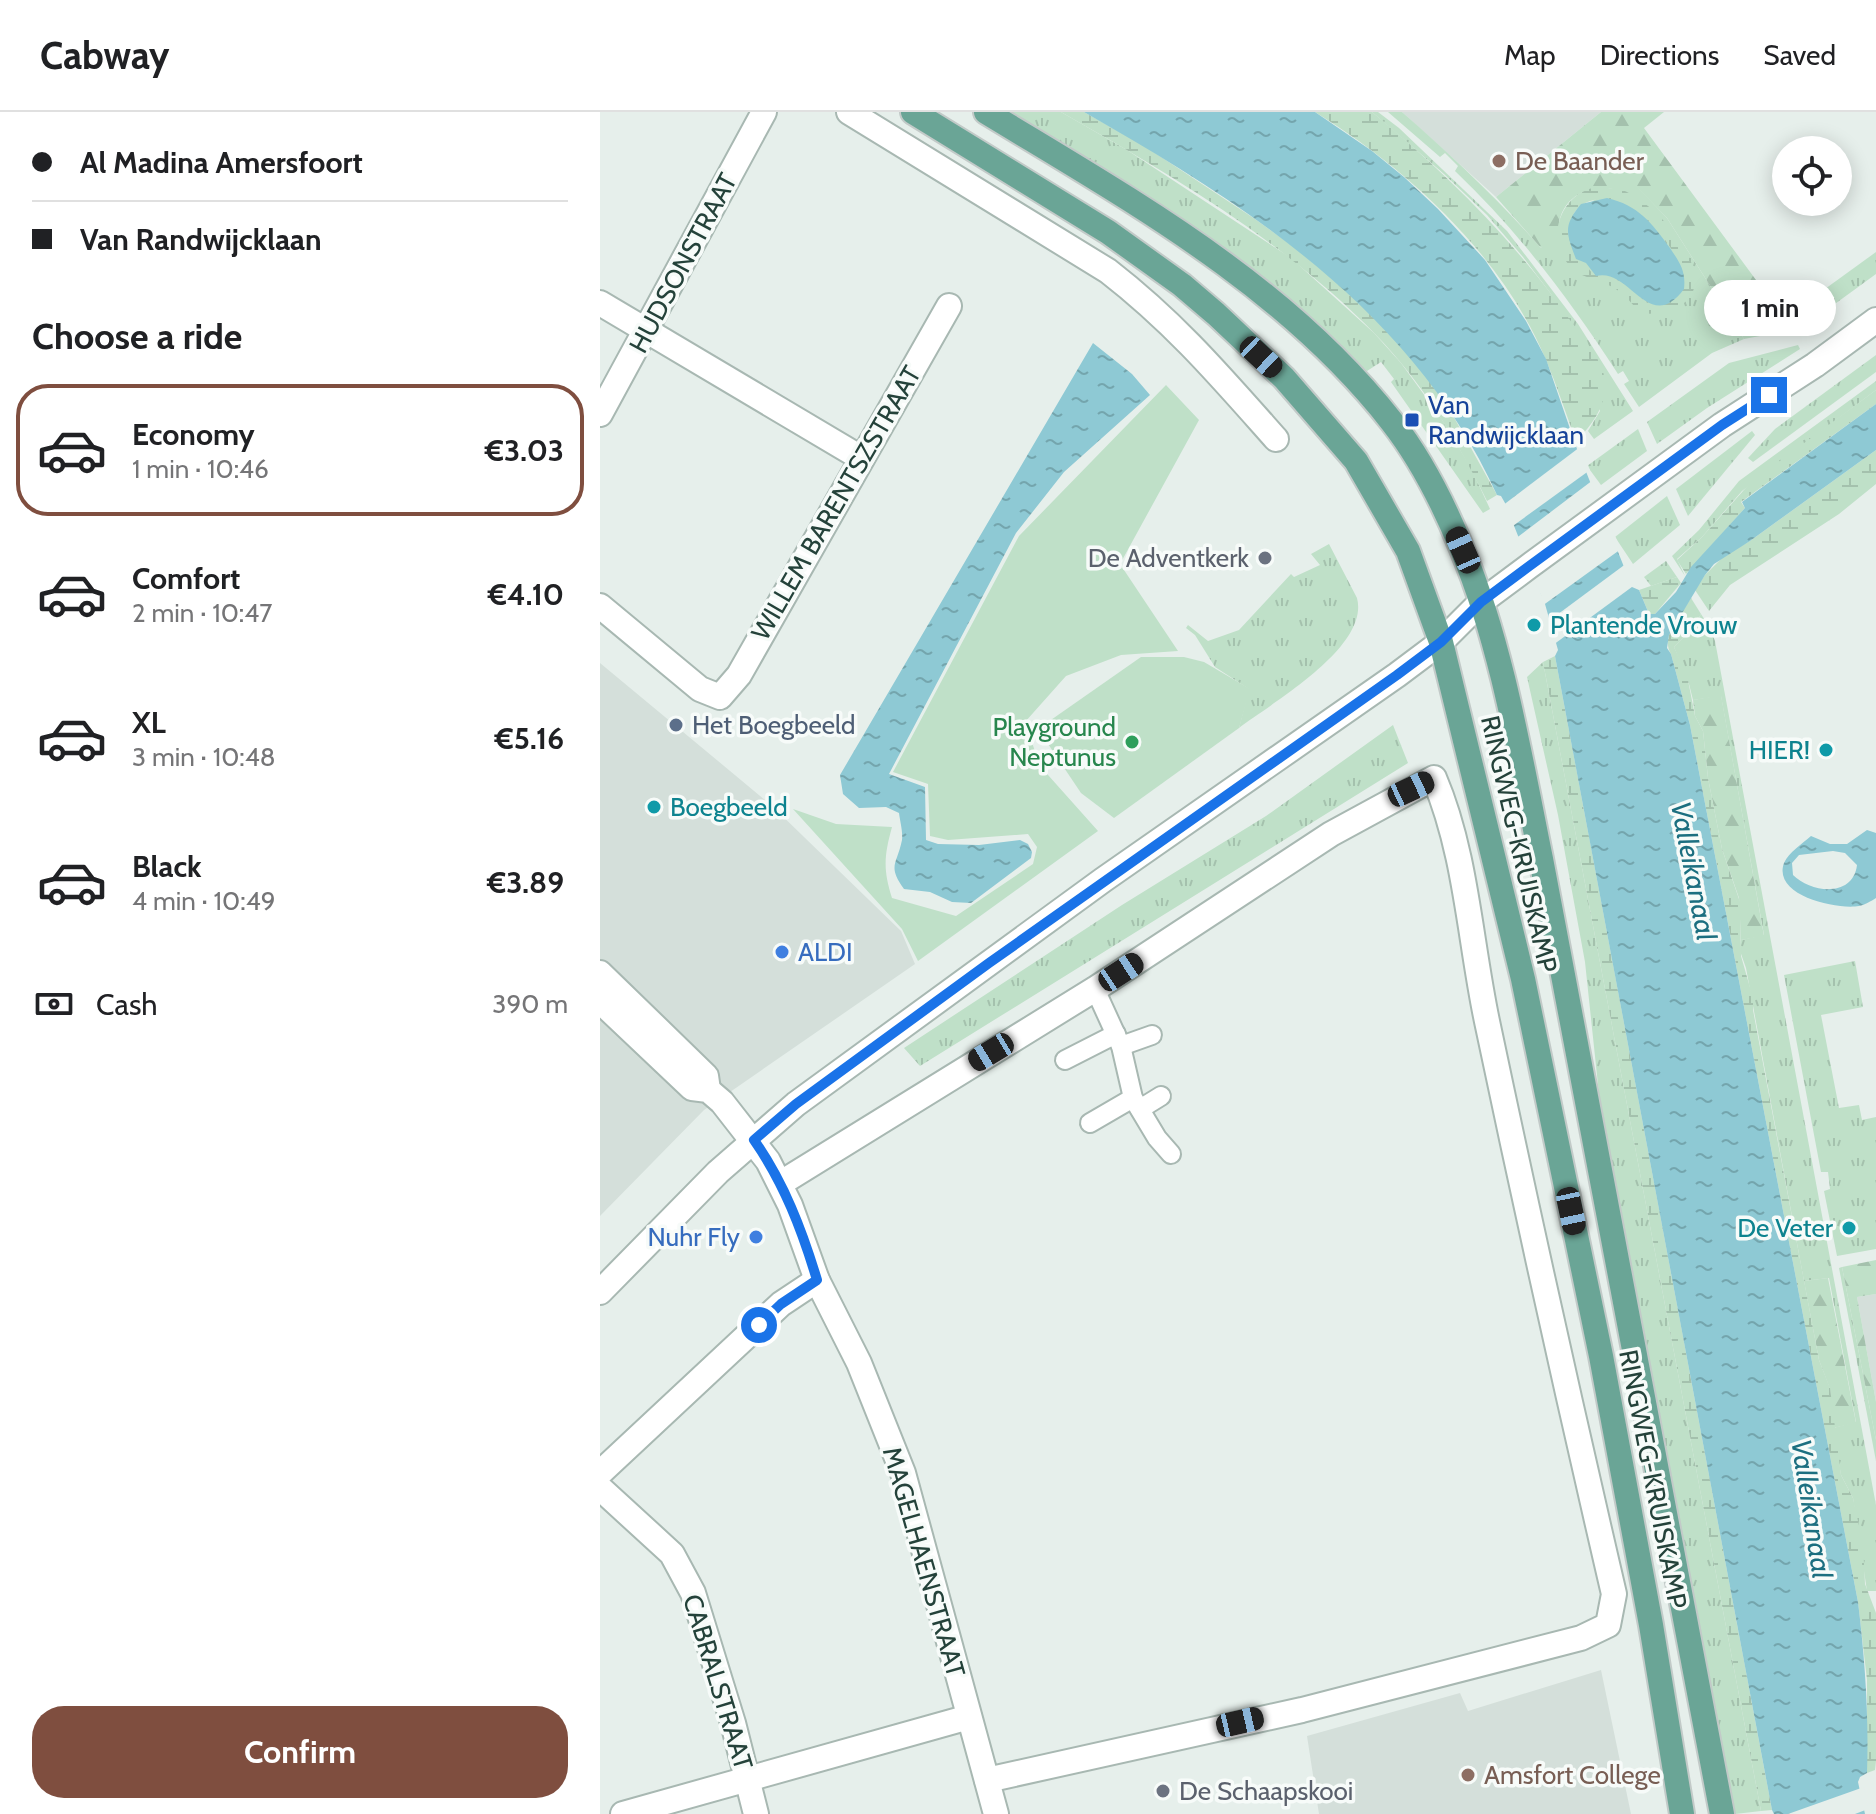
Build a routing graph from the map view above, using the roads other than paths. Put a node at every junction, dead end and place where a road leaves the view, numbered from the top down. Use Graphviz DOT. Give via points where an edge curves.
graph roads {
  1 [pos="764,112"];
  2 [pos="849,112"];
  3 [pos="913,112"];
  4 [pos="986,112"];
  5 [pos="600,303"];
  6 [pos="949,306"];
  7 [pos="1876,320"];
  8 [pos="647,331"];
  9 [pos="600,414"];
  10 [pos="1276,439"];
  11 [pos="861,458"];
  12 [pos="1481,602"];
  13 [pos="600,606"];
  14 [pos="1441,642"];
  15 [pos="600,973"];
  16 [pos="1095,989"];
  17 [pos="600,1001"];
  18 [pos="1152,1035"];
  19 [pos="1118,1040"];
  20 [pos="1065,1060"];
  21 [pos="708,1090"];
  22 [pos="1161,1096"];
  23 [pos="1136,1104"];
  24 [pos="1090,1123"];
  25 [pos="754,1140"];
  26 [pos="1171,1154"];
  27 [pos="781,1183"];
  28 [pos="817,1280"];
  29 [pos="600,1292"];
  30 [pos="600,1473"];
  31 [pos="600,1488"];
  32 [pos="969,1717"];
  33 [pos="747,1777"];
  34 [pos="987,1780"];
  35 [pos="623,1814"];
  36 [pos="756,1814"];
  37 [pos="996,1814"];
  38 [pos="1682,1814"];
  39 [pos="1722,1814"];
  1 -- 8 [label="street, HUDSONSTRAAT"];
  2 -- 10 [label="street" via="1127,286 1187,339"];
  3 -- 14 [label="main road, RINGWEG-KRUISKAMP" via="1170,276 1284,378 1356,461 1387,511 1412,561"];
  4 -- 12 [label="main road, RINGWEG-KRUISKAMP" via="1216,257 1319,342 1394,424 1419,463 1450,521"];
  5 -- 8 [label="street"];
  6 -- 11 [label="street, WILLEM BARENTSZSTRAAT"];
  7 -- 12 [label="street" via="1722,425"];
  8 -- 9 [label="street, HUDSONSTRAAT"];
  8 -- 11 [label="street"];
  11 -- 13 [label="street, WILLEM BARENTSZSTRAAT" via="739,675 720,697 700,689"];
  12 -- 14 [label="street"];
  12 -- 39 [label="main road, RINGWEG-KRUISKAMP" via="1541,859"];
  14 -- 25 [label="street" via="989,963"];
  14 -- 38 [label="main road, RINGWEG-KRUISKAMP" via="1523,979 1598,1340"];
  15 -- 21 [label="street" via="706,1076"];
  16 -- 19 [label="street"];
  16 -- 27 [label="street"];
  16 -- 34 [label="street" via="1331,834 1434,778 1452,826 1485,1011 1614,1594 1608,1625 1581,1638 1302,1710"];
  17 -- 21 [label="street" via="692,1088"];
  18 -- 19 [label="street"];
  19 -- 20 [label="street"];
  19 -- 23 [label="street"];
  21 -- 25 [label="street, MAGELHAENSTRAAT"];
  22 -- 23 [label="street"];
  23 -- 24 [label="street"];
  23 -- 26 [label="street"];
  25 -- 27 [label="street, MAGELHAENSTRAAT"];
  25 -- 29 [label="street"];
  27 -- 28 [label="street, MAGELHAENSTRAAT"];
  28 -- 30 [label="street" via="781,1304"];
  28 -- 32 [label="street, MAGELHAENSTRAAT" via="859,1363 903,1473"];
  31 -- 33 [label="street, CABRALSTRAAT" via="672,1554 693,1593"];
  32 -- 33 [label="street"];
  32 -- 34 [label="street, MAGELHAENSTRAAT"];
  33 -- 35 [label="street"];
  33 -- 36 [label="street, CABRALSTRAAT"];
  34 -- 37 [label="street, MAGELHAENSTRAAT"];
}
